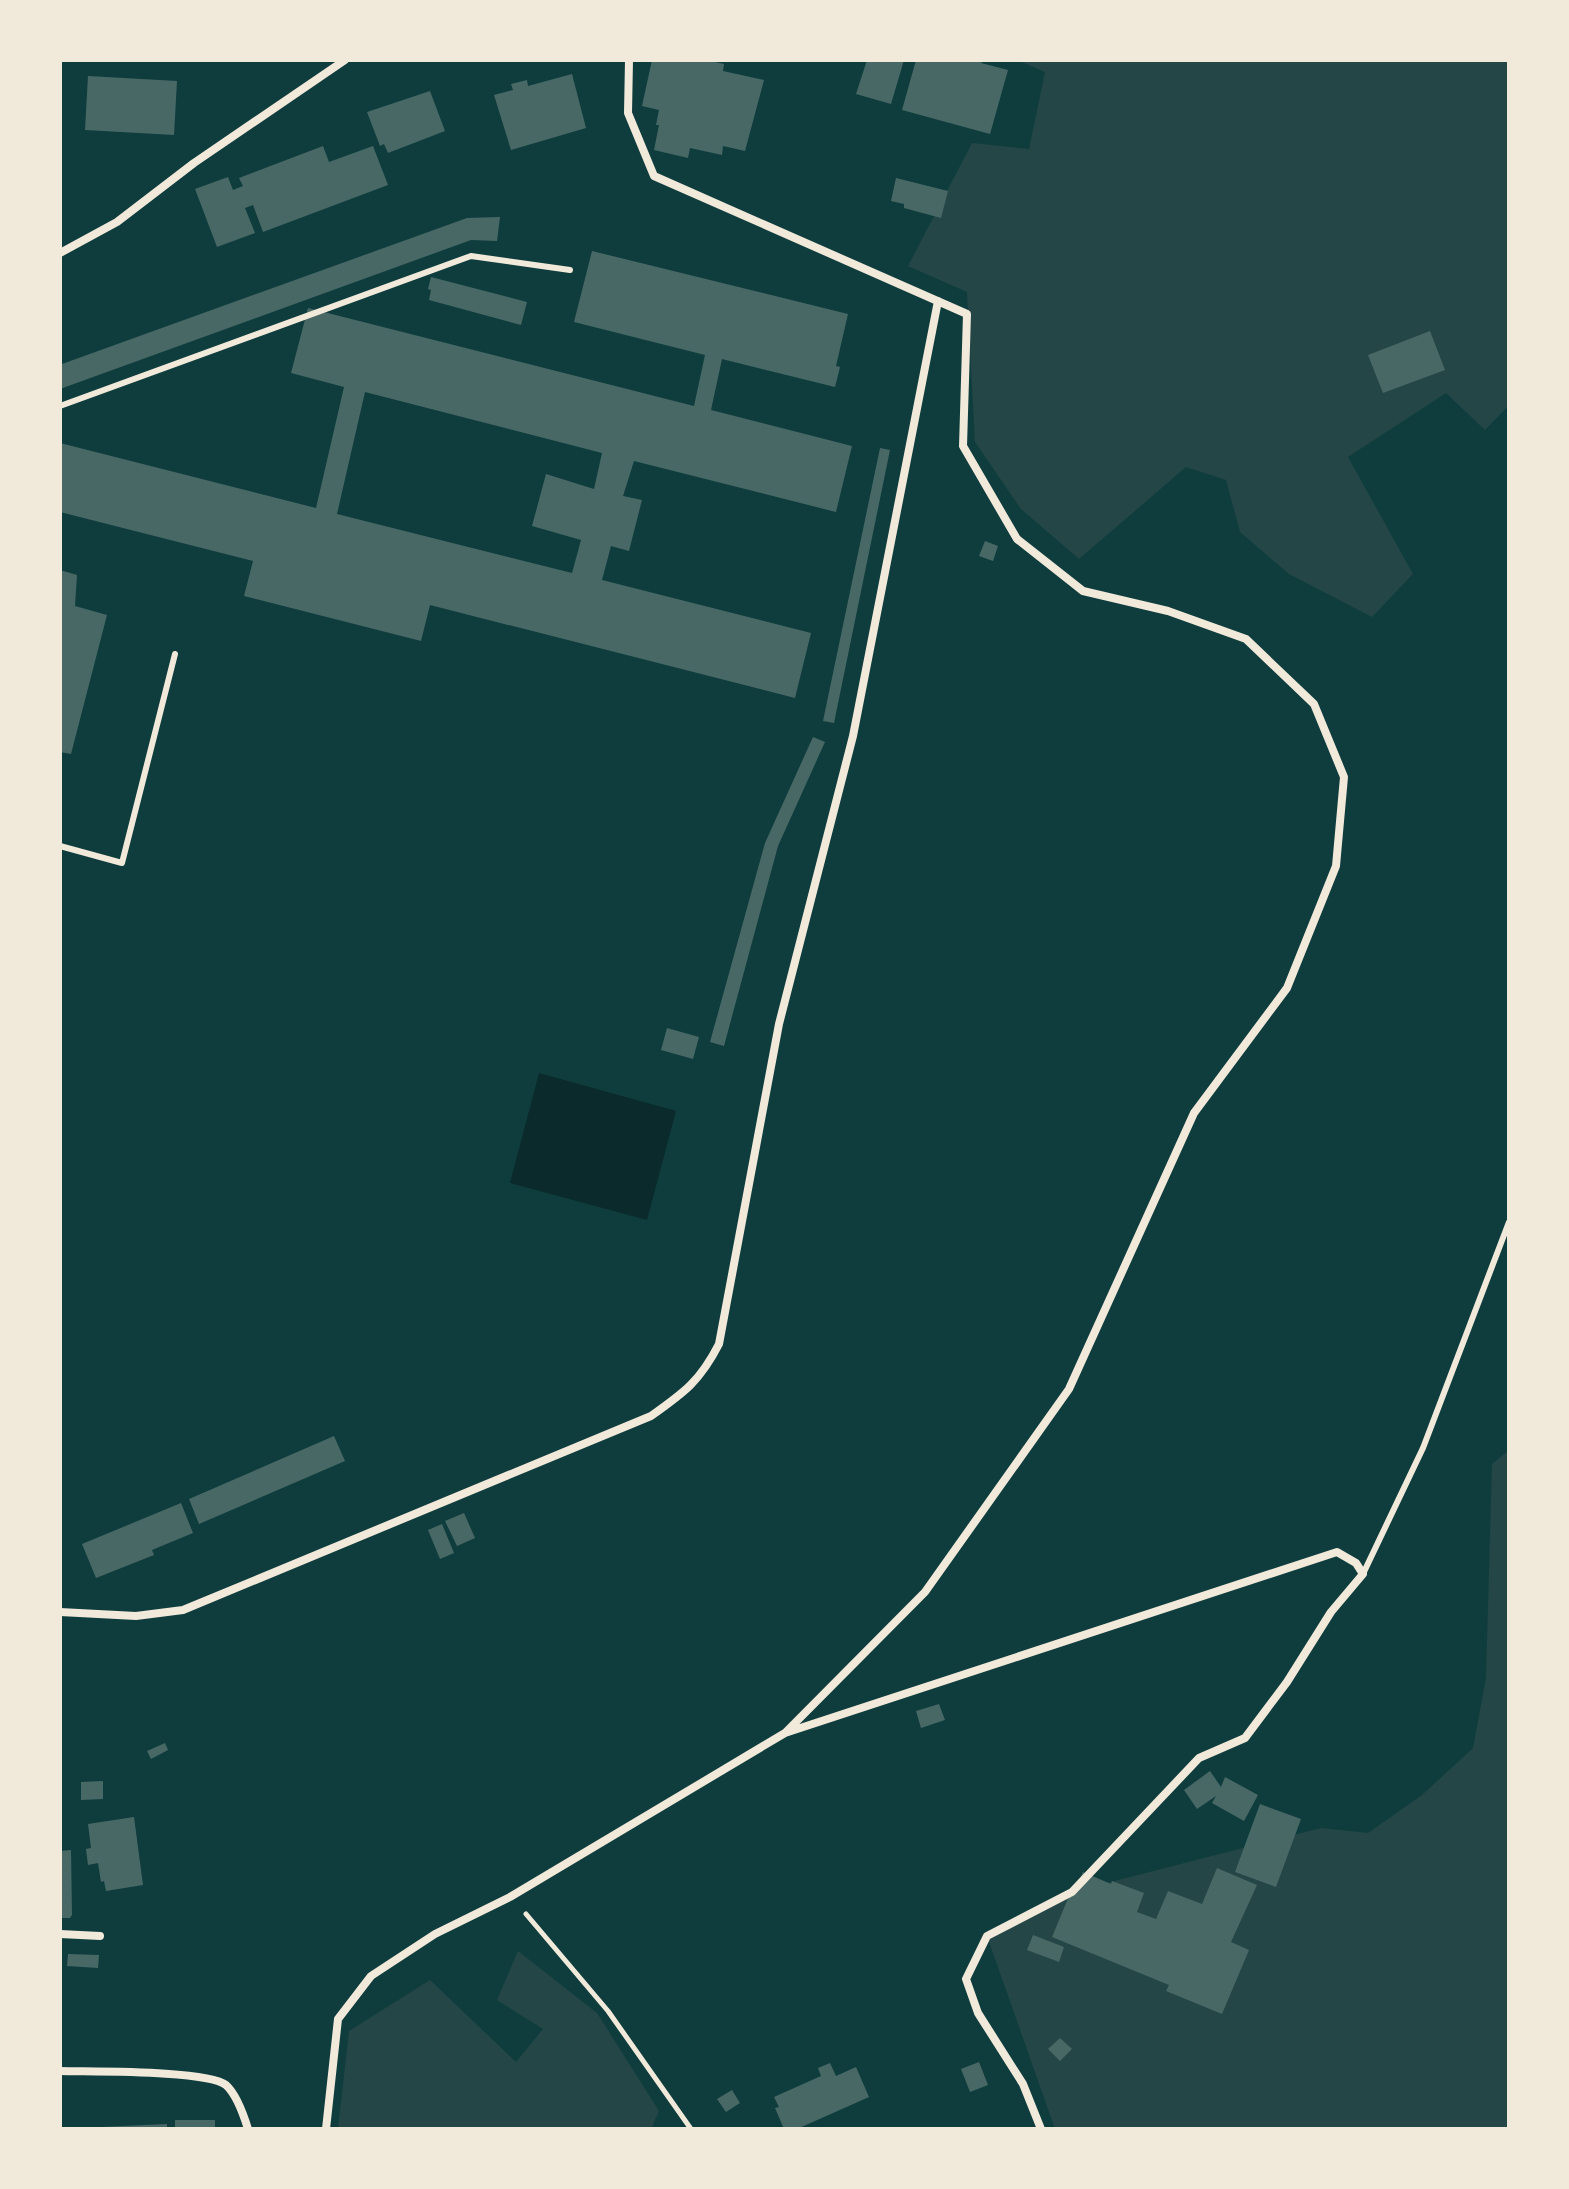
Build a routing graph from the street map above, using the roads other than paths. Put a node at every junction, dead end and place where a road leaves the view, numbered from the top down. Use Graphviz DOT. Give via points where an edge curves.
graph roads {
  1 [pos="345,60"];
  2 [pos="629,60"];
  3 [pos="60,253"];
  4 [pos="570,270"];
  5 [pos="938,301"];
  6 [pos="60,406"];
  7 [pos="175,654"];
  8 [pos="60,846"];
  9 [pos="1509,1222"];
  10 [pos="1363,1574"];
  11 [pos="60,1612"];
  12 [pos="785,1733"];
  13 [pos="60,1934"];
  14 [pos="100,1936"];
  15 [pos="60,2071"];
  16 [pos="248,2129"];
  17 [pos="326,2129"];
  18 [pos="1041,2129"];
  1 -- 3 [label="street" via="117,222"];
  2 -- 5 [label="street" via="628,113 654,176"];
  4 -- 6 [label="lane" via="471,256"];
  5 -- 11 [label="street" via="853,736 779,1024 719,1344 704,1372 651,1416 183,1610 136,1616"];
  5 -- 12 [label="street" via="967,314 963,446 1017,539 1083,591 1168,611 1246,639 1314,704 1344,777 1336,866 1287,988 1194,1113 1069,1389 925,1592"];
  7 -- 8 [label="lane" via="122,863"];
  9 -- 10 [label="lane" via="1423,1448"];
  10 -- 12 [label="street" via="1337,1552"];
  10 -- 18 [label="street" via="1245,1738 1199,1758 1072,1892 987,1936 966,1979 978,2013 1023,2084"];
  12 -- 17 [label="street" via="371,1976 338,2019"];
  13 -- 14 [label="street"];
  15 -- 16 [label="street" via="202,2077 225,2085"];
}
